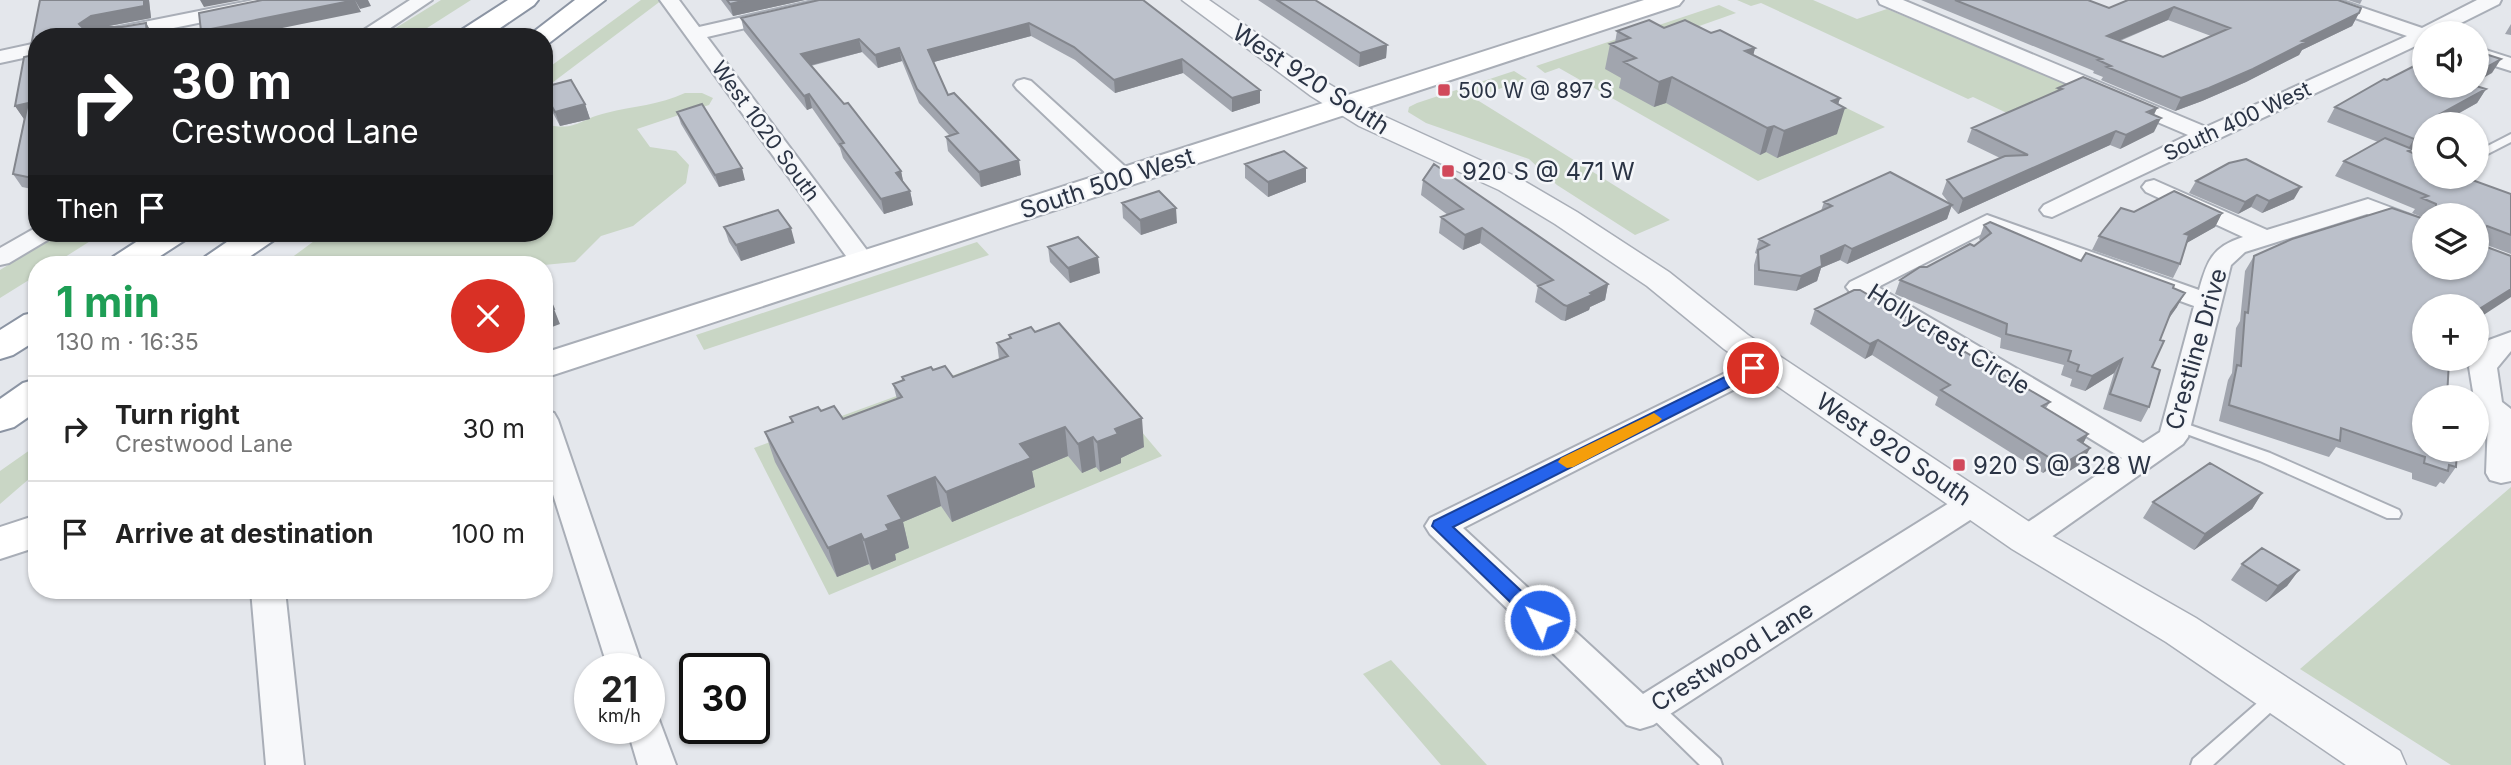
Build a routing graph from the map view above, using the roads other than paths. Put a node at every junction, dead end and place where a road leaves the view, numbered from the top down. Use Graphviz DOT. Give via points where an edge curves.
graph roads {
  1 [pos="282,0"];
  2 [pos="423,0"];
  3 [pos="524,0"];
  4 [pos="592,0"];
  5 [pos="669,0"];
  6 [pos="841,0"];
  7 [pos="1194,0"];
  8 [pos="1670,0"];
  9 [pos="1887,0"];
  10 [pos="2322,0"];
  11 [pos="2491,0"];
  12 [pos="2450,21"];
  13 [pos="144,28"];
  14 [pos="378,28"];
  15 [pos="482,28"];
  16 [pos="553,28"];
  17 [pos="2412,30"];
  18 [pos="695,34"];
  19 [pos="2412,40"];
  20 [pos="28,51"];
  21 [pos="0,57"];
  22 [pos="2489,57"];
  23 [pos="2511,65"];
  24 [pos="1024,85"];
  25 [pos="1346,106"];
  26 [pos="2206,135"];
  27 [pos="2511,137"];
  28 [pos="2489,150"];
  29 [pos="1124,177"];
  30 [pos="2154,187"];
  31 [pos="2052,211"];
  32 [pos="2412,224"];
  33 [pos="2265,238"];
  34 [pos="28,241"];
  35 [pos="159,242"];
  36 [pos="249,242"];
  37 [pos="137,256"];
  38 [pos="229,256"];
  39 [pos="0,258"];
  40 [pos="863,262"];
  41 [pos="2210,303"];
  42 [pos="28,329"];
  43 [pos="2511,340"];
  44 [pos="0,347"];
  45 [pos="1766,362"];
  46 [pos="553,363"];
  47 [pos="28,398"];
  48 [pos="0,418"];
  49 [pos="2506,422"];
  50 [pos="2178,426"];
  51 [pos="553,447"];
  52 [pos="2143,457"];
  53 [pos="2501,473"];
  54 [pos="1973,503"];
  55 [pos="2393,514"];
  56 [pos="28,534"];
  57 [pos="2026,539"];
  58 [pos="0,543"];
  59 [pos="269,599"];
  60 [pos="621,653"];
  61 [pos="2278,695"];
  62 [pos="1652,707"];
  63 [pos="650,744"];
  64 [pos="285,765"];
  65 [pos="657,765"];
  66 [pos="1713,765"];
  67 [pos="2200,765"];
  68 [pos="2383,765"];
  1 -- 13 [label="street"];
  2 -- 14 [label="street"];
  3 -- 15 [label="main road"];
  4 -- 16 [label="main road"];
  5 -- 18 [label="street, West 1020 South"];
  6 -- 18 [label="street"];
  7 -- 25 [label="street, West 920 South"];
  8 -- 25 [label="main road, South 500 West"];
  9 -- 26 [label="street"];
  10 -- 17 [label="street"];
  11 -- 12 [label="street, South 400 West"];
  18 -- 40 [label="street, West 1020 South"];
  19 -- 26 [label="street, South 400 West"];
  20 -- 21 [label="street"];
  22 -- 23 [label="street"];
  24 -- 29 [label="street"];
  25 -- 29 [label="main road, South 500 West"];
  25 -- 45 [label="street, West 920 South" via="1395,134 1528,194 1658,279"];
  26 -- 31 [label="street, South 400 West"];
  27 -- 28 [label="lane"];
  29 -- 40 [label="main road, South 500 West"];
  30 -- 33 [label="street"];
  32 -- 33 [label="street, Crestline Drive" via="2368,206"];
  33 -- 41 [label="street, Crestline Drive" via="2236,247 2219,262"];
  34 -- 39 [label="street"];
  35 -- 37 [label="main road"];
  36 -- 38 [label="main road"];
  40 -- 46 [label="main road, South 500 West"];
  41 -- 50 [label="street, Crestline Drive"];
  41 -- 52 [label="street, Hollycrest Circle" via="1987,222 1859,286"];
  42 -- 44 [label="main road"];
  43 -- 49 [label="street" via="2499,346 2483,367 2488,407"];
  45 -- 54 [label="street, West 920 South"];
  45 -- 62 [label="street, Crestwood Lane" via="1441,526 1640,715"];
  47 -- 48 [label="main road"];
  49 -- 53 [label="street"];
  50 -- 52 [label="street, Crestline Drive" via="2173,437"];
  50 -- 55 [label="lane" via="2265,457"];
  51 -- 60 [label="street"];
  52 -- 57 [label="street, Crestline Drive"];
  54 -- 57 [label="street, West 920 South"];
  54 -- 62 [label="street, Crestwood Lane"];
  56 -- 58 [label="main road"];
  57 -- 61 [label="street, West 920 South" via="2181,630"];
  59 -- 64 [label="street"];
  61 -- 67 [label="lane"];
  61 -- 68 [label="street, West 920 South"];
  62 -- 66 [label="lane"];
  63 -- 65 [label="street"];
}
